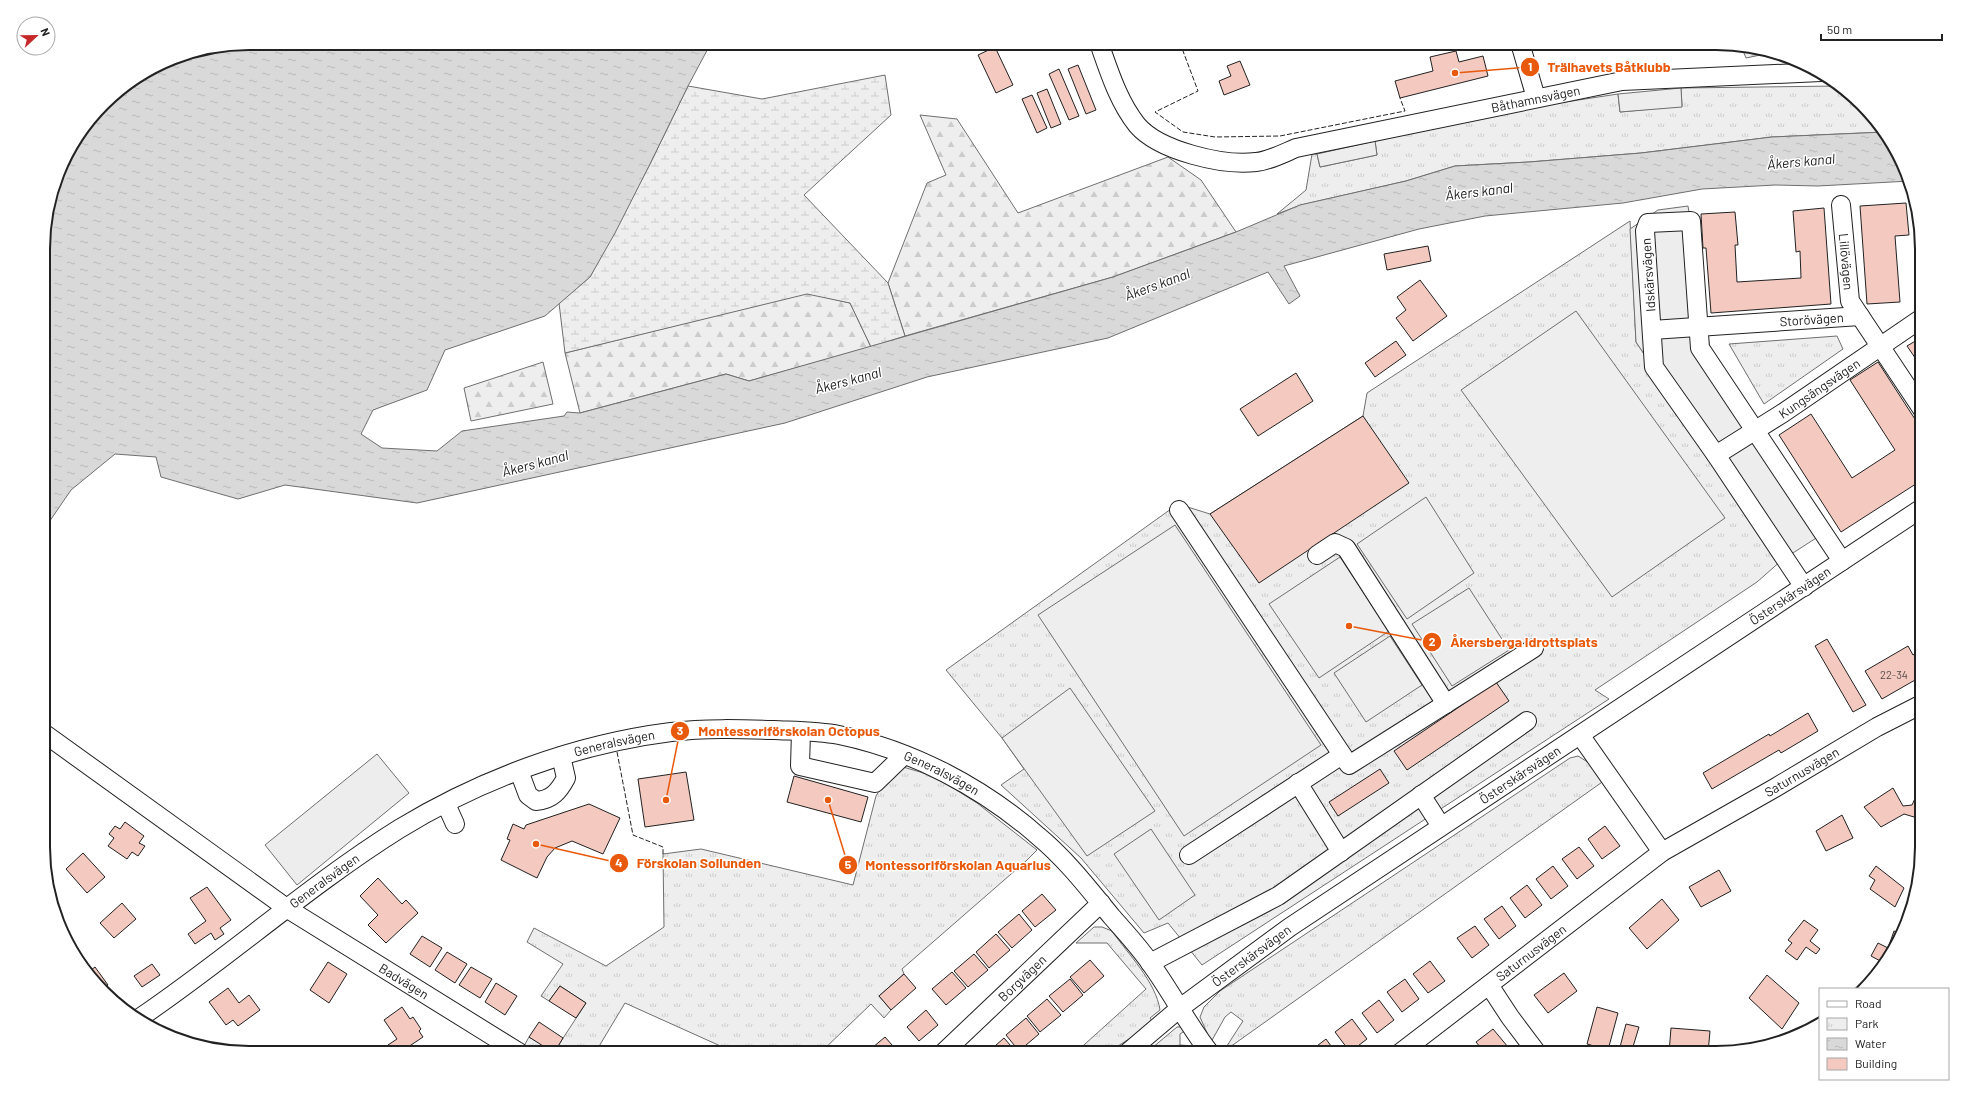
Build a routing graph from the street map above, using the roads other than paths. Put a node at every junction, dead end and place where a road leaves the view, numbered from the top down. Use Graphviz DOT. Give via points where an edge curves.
graph roads {
  1 [pos="1101,50"];
  2 [pos="1522,50"];
  3 [pos="1807,73"];
  4 [pos="1536,98"];
  5 [pos="1842,205"];
  6 [pos="1860,316"];
  7 [pos="1915,323"];
  8 [pos="1699,328"];
  9 [pos="1652,330"];
  10 [pos="1880,346"];
  11 [pos="1915,398"];
  12 [pos="1755,430"];
  13 [pos="1716,456"];
  14 [pos="1179,510"];
  15 [pos="1915,513"];
  16 [pos="1317,555"];
  17 [pos="1842,561"];
  18 [pos="1804,587"];
  19 [pos="1534,648"];
  20 [pos="1446,704"];
  21 [pos="1915,708"];
  22 [pos="1527,721"];
  23 [pos="801,732"];
  24 [pos="1580,735"];
  25 [pos="50,738"];
  26 [pos="1342,754"];
  27 [pos="904,755"];
  28 [pos="561,756"];
  29 [pos="519,771"];
  30 [pos="1298,783"];
  31 [pos="1421,796"];
  32 [pos="446,804"];
  33 [pos="455,824"];
  34 [pos="1442,826"];
  35 [pos="1341,852"];
  36 [pos="1662,852"];
  37 [pos="1189,855"];
  38 [pos="1101,903"];
  39 [pos="288,909"];
  40 [pos="1150,963"];
  41 [pos="1489,985"];
  42 [pos="1180,1008"];
  43 [pos="144,1015"];
  44 [pos="509,1046"];
  45 [pos="951,1046"];
  46 [pos="1135,1046"];
  47 [pos="1204,1046"];
  48 [pos="1409,1046"];
  49 [pos="1532,1046"];
  1 -- 4 [label="street, Båthamnsvägen" via="1118,94 1138,126 1160,142 1194,156 1238,162 1257,162 1296,148"];
  2 -- 4 [label="street"];
  3 -- 4 [label="street, Båthamnsvägen" via="1622,81"];
  5 -- 6 [label="street, Lillövägen" via="1850,301"];
  6 -- 8 [label="street, Storövägen"];
  6 -- 10 [label="street, Storövägen"];
  7 -- 10 [label="street, Kungsängsvägen"];
  8 -- 9 [label="street, Storövägen"];
  8 -- 9 [label="street, Idskärsvägen" via="1691,221 1648,224 1645,231"];
  8 -- 12 [label="street, Idskärsvägen" via="1700,348"];
  9 -- 13 [label="street, Idskärsvägen" via="1654,367"];
  10 -- 11 [label="street, Storövägen"];
  10 -- 12 [label="street, Kungsängsvägen"];
  12 -- 13 [label="street, Kungsängsvägen"];
  12 -- 17 [label="street, Idskärsvägen"];
  13 -- 18 [label="street, Idskärsvägen"];
  14 -- 26 [label="street"];
  15 -- 17 [label="street, Österskärsvägen"];
  16 -- 20 [label="street" via="1335,543 1346,548"];
  17 -- 18 [label="street, Österskärsvägen"];
  18 -- 24 [label="street, Österskärsvägen"];
  19 -- 20 [label="street"];
  20 -- 26 [label="street" via="1349,765"];
  21 -- 36 [label="street, Saturnusvägen"];
  22 -- 31 [label="street"];
  23 -- 27 [label="street, Generalsvägen" via="837,734"];
  23 -- 27 [label="street" via="800,766 875,783"];
  23 -- 28 [label="street, Generalsvägen" via="726,728 672,732 616,742"];
  24 -- 34 [label="street, Österskärsvägen"];
  24 -- 36 [label="street"];
  25 -- 39 [label="street, Badvägen"];
  26 -- 30 [label="street"];
  27 -- 38 [label="street, Generalsvägen" via="932,766 1010,812 1069,865"];
  28 -- 29 [label="street, Generalsvägen"];
  28 -- 29 [label="street" via="566,778 559,791 543,801 536,801 528,795"];
  29 -- 32 [label="street, Generalsvägen"];
  30 -- 35 [label="street"];
  30 -- 37 [label="street"];
  31 -- 34 [label="street"];
  31 -- 35 [label="street"];
  32 -- 33 [label="street"];
  32 -- 39 [label="street, Generalsvägen" via="400,829"];
  34 -- 42 [label="street, Österskärsvägen" via="1290,928"];
  35 -- 40 [label="street" via="1278,896"];
  36 -- 41 [label="street, Saturnusvägen"];
  38 -- 40 [label="street, Generalsvägen"];
  38 -- 45 [label="street, Borgvägen"];
  39 -- 43 [label="street, Generalsvägen"];
  39 -- 44 [label="street, Badvägen"];
  40 -- 42 [label="street, Generalsvägen"];
  41 -- 48 [label="street, Saturnusvägen"];
  41 -- 49 [label="street"];
  42 -- 46 [label="street, Österskärsvägen"];
  42 -- 47 [label="street, Generalsvägen" via="1190,1028"];
}
